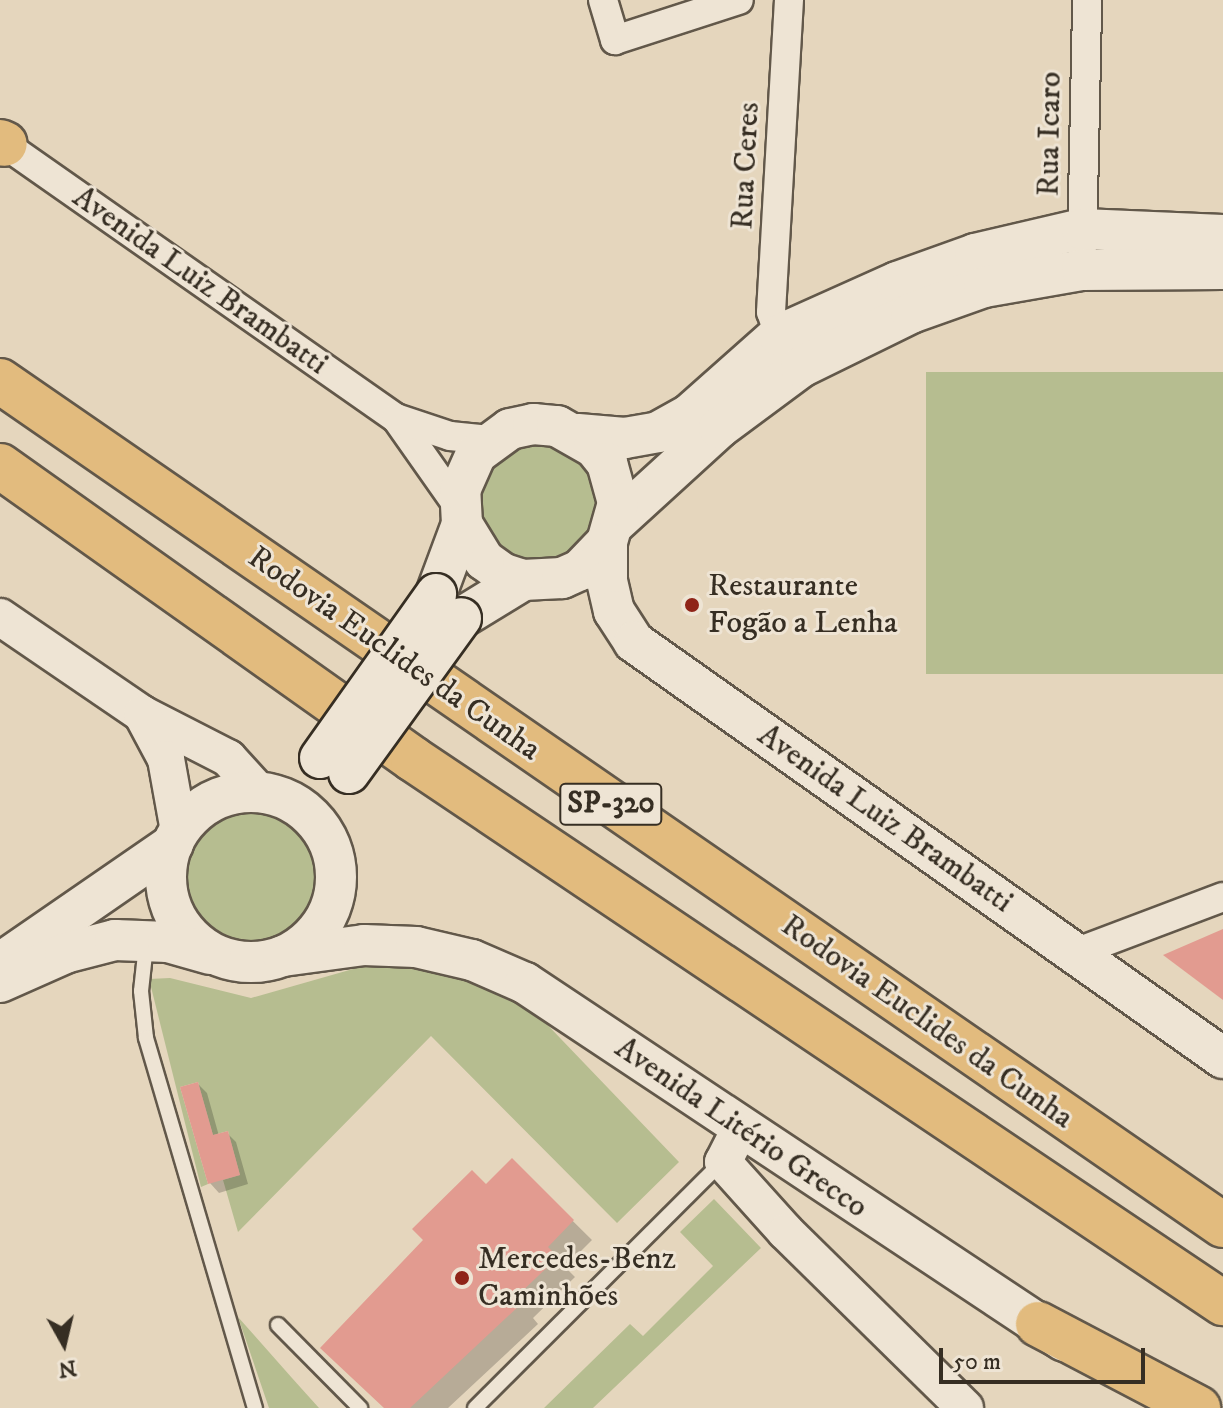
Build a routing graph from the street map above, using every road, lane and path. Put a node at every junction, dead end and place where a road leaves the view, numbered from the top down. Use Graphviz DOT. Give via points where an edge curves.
graph roads {
  1 [pos="603,0"];
  2 [pos="739,0"];
  3 [pos="789,0"];
  4 [pos="1087,0"];
  5 [pos="2,143"];
  6 [pos="1082,229"];
  7 [pos="1223,235"];
  8 [pos="1223,269"];
  9 [pos="1082,270"];
  10 [pos="904,298"];
  11 [pos="790,351"];
  12 [pos="0,381"];
  13 [pos="396,418"];
  14 [pos="578,434"];
  15 [pos="490,440"];
  16 [pos="0,466"];
  17 [pos="461,517"];
  18 [pos="611,533"];
  19 [pos="523,580"];
  20 [pos="449,606"];
  21 [pos="0,617"];
  22 [pos="142,714"];
  23 [pos="334,766"];
  24 [pos="272,796"];
  25 [pos="317,823"];
  26 [pos="176,837"];
  27 [pos="1223,897"];
  28 [pos="146,942"];
  29 [pos="1075,953"];
  30 [pos="218,956"];
  31 [pos="283,956"];
  32 [pos="0,964"];
  33 [pos="0,982"];
  34 [pos="1223,1058"];
  35 [pos="732,1146"];
  36 [pos="1223,1225"];
  37 [pos="1223,1303"];
  38 [pos="1038,1324"];
  39 [pos="278,1325"];
  40 [pos="255,1408"];
  41 [pos="360,1408"];
  42 [pos="475,1408"];
  43 [pos="965,1408"];
  44 [pos="1167,1408"];
  45 [pos="1198,1408"];
  1 -- 2 [label="street" via="615,40"];
  3 -- 11 [label="street, Rua Ceres" via="771,312"];
  4 -- 6 [label="street, Rua Icaro"];
  5 -- 13 [label="street, Avenida Luiz Brambatti"];
  6 -- 7 [label="main road"];
  6 -- 9 [label="street, Rua Icaro"];
  6 -- 10 [label="main road" via="975,254"];
  8 -- 9 [label="main road"];
  9 -- 10 [label="main road"];
  10 -- 11 [label="main road"];
  11 -- 14 [label="main road" via="658,432 625,438"];
  11 -- 18 [label="main road"];
  12 -- 36 [label="highway, Rodovia Euclides da Cunha / SP-320"];
  13 -- 15 [label="street, Avenida Luiz Brambatti" via="450,436"];
  13 -- 17 [label="street, Avenida Luiz Brambatti"];
  14 -- 15 [label="main road" via="533,424"];
  14 -- 18 [label="main road" via="607,463 618,503"];
  15 -- 17 [label="main road" via="466,471"];
  16 -- 37 [label="highway, Rodovia Euclides da Cunha / SP-320" via="413,759"];
  17 -- 19 [label="main road" via="484,560"];
  17 -- 20 [label="main road"];
  18 -- 19 [label="main road" via="571,574"];
  18 -- 29 [label="main road, Avenida Luiz Brambatti" via="607,581 614,611 634,642"];
  19 -- 20 [label="main road"];
  20 -- 23 [label="main road, bridge"];
  21 -- 22 [label="street"];
  22 -- 24 [label="street" via="228,758"];
  22 -- 26 [label="street" via="166,759"];
  23 -- 24 [label="main road"];
  23 -- 25 [label="main road"];
  24 -- 25 [label="main road"];
  24 -- 26 [label="main road" via="214,801"];
  25 -- 31 [label="main road" via="332,853 336,887 319,928"];
  26 -- 30 [label="main road" via="166,865 171,909 182,929"];
  26 -- 32 [label="main road"];
  27 -- 29 [label="street"];
  28 -- 30 [label="main road"];
  28 -- 33 [label="main road" via="115,940 65,953"];
  28 -- 40 [label="lane" via="141,991 146,1038 223,1314"];
  29 -- 34 [label="main road, Avenida Luiz Brambatti"];
  30 -- 31 [label="main road" via="239,962"];
  31 -- 35 [label="main road, Avenida Litério Grecco" via="364,945 416,947 472,960 525,983"];
  35 -- 38 [label="main road, Avenida Litério Grecco"];
  35 -- 42 [label="lane"];
  35 -- 43 [label="street" via="786,1232"];
  38 -- 44 [label="main road, Avenida Litério Grecco"];
  38 -- 45 [label="highway"];
  39 -- 41 [label="lane"];
}
